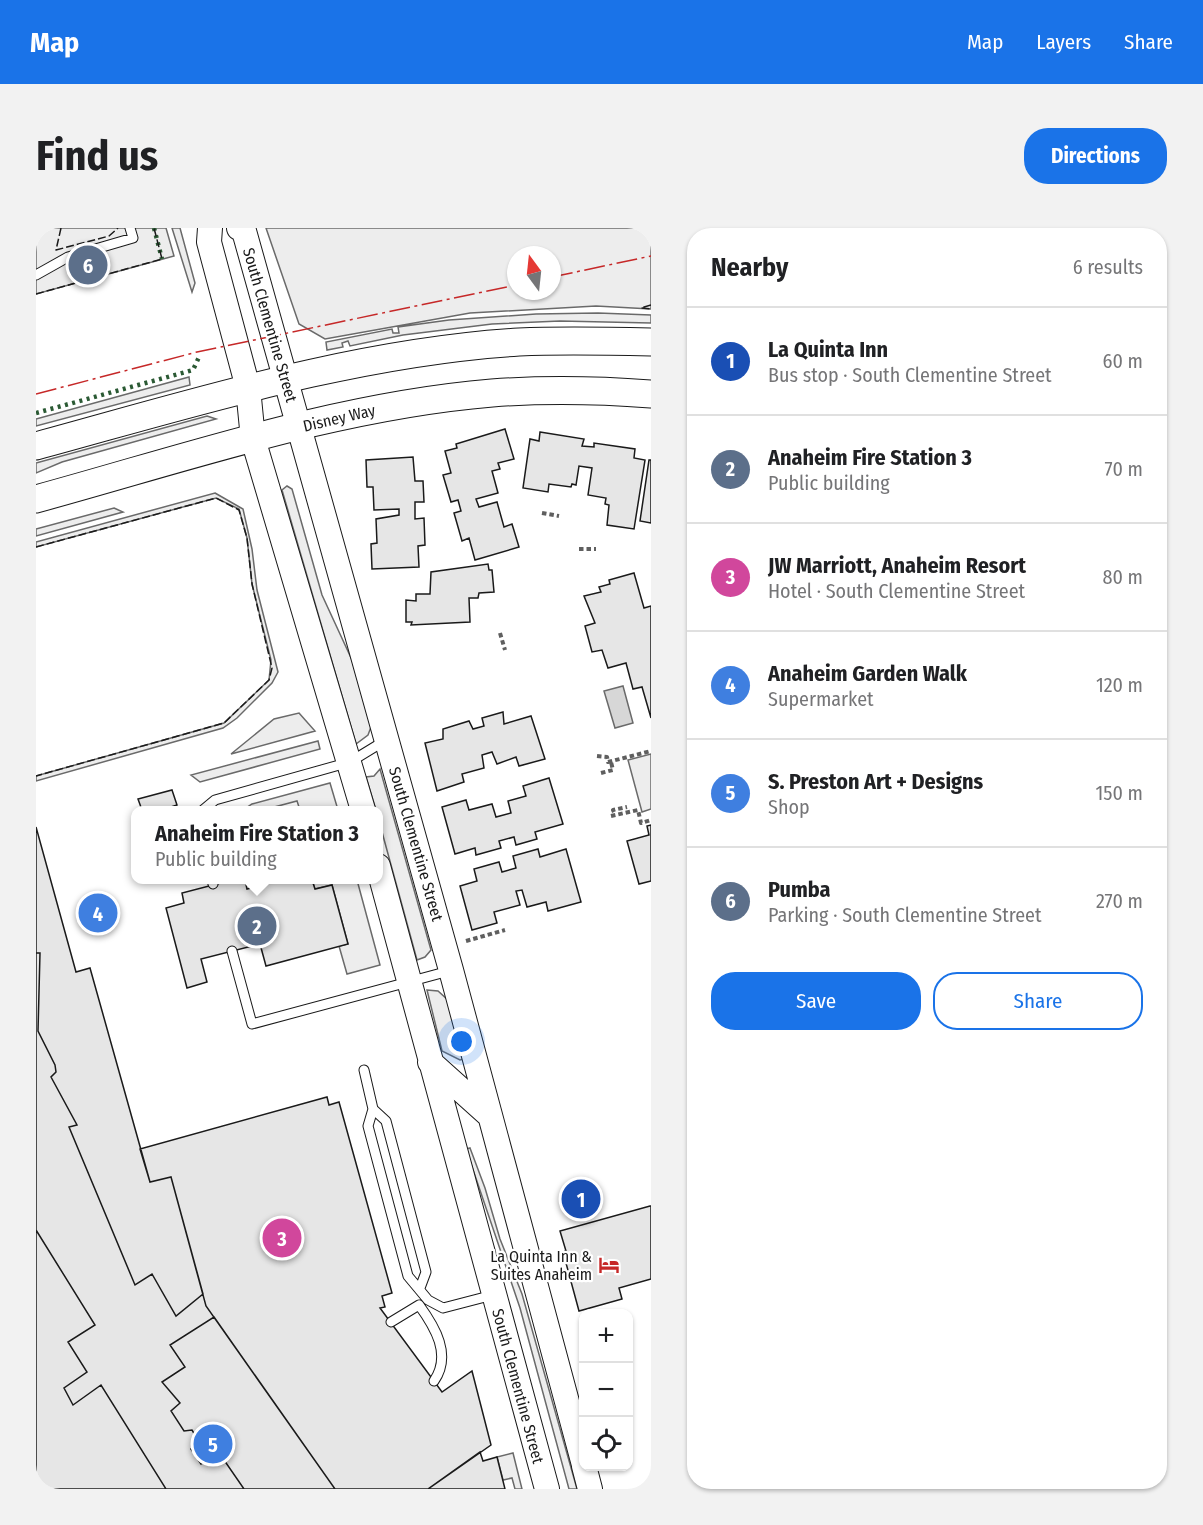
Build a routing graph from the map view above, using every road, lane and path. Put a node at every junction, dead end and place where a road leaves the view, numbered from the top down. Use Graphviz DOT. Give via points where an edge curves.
graph roads {
  1 [pos="210,228"];
  2 [pos="239,228"];
  3 [pos="132,233"];
  4 [pos="36,274"];
  5 [pos="651,342"];
  6 [pos="286,379"];
  7 [pos="248,388"];
  8 [pos="651,394"];
  9 [pos="299,427"];
  10 [pos="253,439"];
  11 [pos="36,446"];
  12 [pos="36,499"];
  13 [pos="542,513"];
  14 [pos="559,516"];
  15 [pos="579,549"];
  16 [pos="596,549"];
  17 [pos="500,633"];
  18 [pos="505,650"];
  19 [pos="387,739"];
  20 [pos="651,751"];
  21 [pos="597,756"];
  22 [pos="350,762"];
  23 [pos="611,762"];
  24 [pos="601,773"];
  25 [pos="208,806"];
  26 [pos="362,806"];
  27 [pos="627,807"];
  28 [pos="651,820"];
  29 [pos="383,883"];
  30 [pos="505,930"];
  31 [pos="462,942"];
  32 [pos="232,951"];
  33 [pos="451,970"];
  34 [pos="411,981"];
  35 [pos="430,1062"];
  36 [pos="364,1070"];
  37 [pos="373,1109"];
  38 [pos="489,1115"];
  39 [pos="420,1288"];
  40 [pos="494,1294"];
  41 [pos="428,1300"];
  42 [pos="419,1305"];
  43 [pos="391,1322"];
  44 [pos="434,1381"];
  45 [pos="579,1448"];
  46 [pos="585,1471"];
  47 [pos="546,1489"];
  48 [pos="590,1489"];
  1 -- 7 [label="street" via="209,242"];
  2 -- 6 [label="street, South Clementine Street" via="244,231"];
  3 -- 4 [label="lane" via="68,257"];
  5 -- 6 [label="main road" via="569,341 459,348"];
  6 -- 7 [label="main road"];
  6 -- 9 [label="street, South Clementine Street"];
  7 -- 10 [label="street"];
  7 -- 11 [label="main road"];
  8 -- 9 [label="main road, Disney Way" via="491,393 394,406"];
  9 -- 10 [label="main road, Disney Way"];
  9 -- 19 [label="street, South Clementine Street"];
  10 -- 12 [label="main road, Disney Way"];
  10 -- 22 [label="street"];
  13 -- 14 [label="path"];
  15 -- 16 [label="path"];
  17 -- 18 [label="path"];
  19 -- 22 [label="lane"];
  19 -- 33 [label="street, South Clementine Street"];
  20 -- 23 [label="path"];
  21 -- 23 [label="path" via="607,757"];
  22 -- 25 [label="lane" via="215,800"];
  22 -- 26 [label="street"];
  23 -- 24 [label="path" via="613,770"];
  27 -- 28 [label="path" via="613,810 613,814 638,810 641,823"];
  29 -- 34 [label="street, South Clementine Street"];
  30 -- 31 [label="path"];
  32 -- 34 [label="lane" via="252,1024"];
  33 -- 34 [label="lane"];
  33 -- 38 [label="street, South Clementine Street"];
  34 -- 35 [label="street, South Clementine Street"];
  35 -- 38 [label="street"];
  35 -- 40 [label="street, South Clementine Street"];
  36 -- 37 [label="lane"];
  37 -- 39 [label="lane" via="368,1126 373,1148 408,1276"];
  37 -- 39 [label="lane" via="386,1121 426,1272"];
  38 -- 45 [label="street, South Clementine Street"];
  39 -- 41 [label="lane"];
  40 -- 41 [label="lane" via="443,1308"];
  40 -- 47 [label="street, South Clementine Street"];
  41 -- 42 [label="lane"];
  42 -- 43 [label="lane"];
  42 -- 44 [label="lane" via="436,1330 441,1352 441,1371"];
  46 -- 48 [label="street, South Clementine Street"];
}
